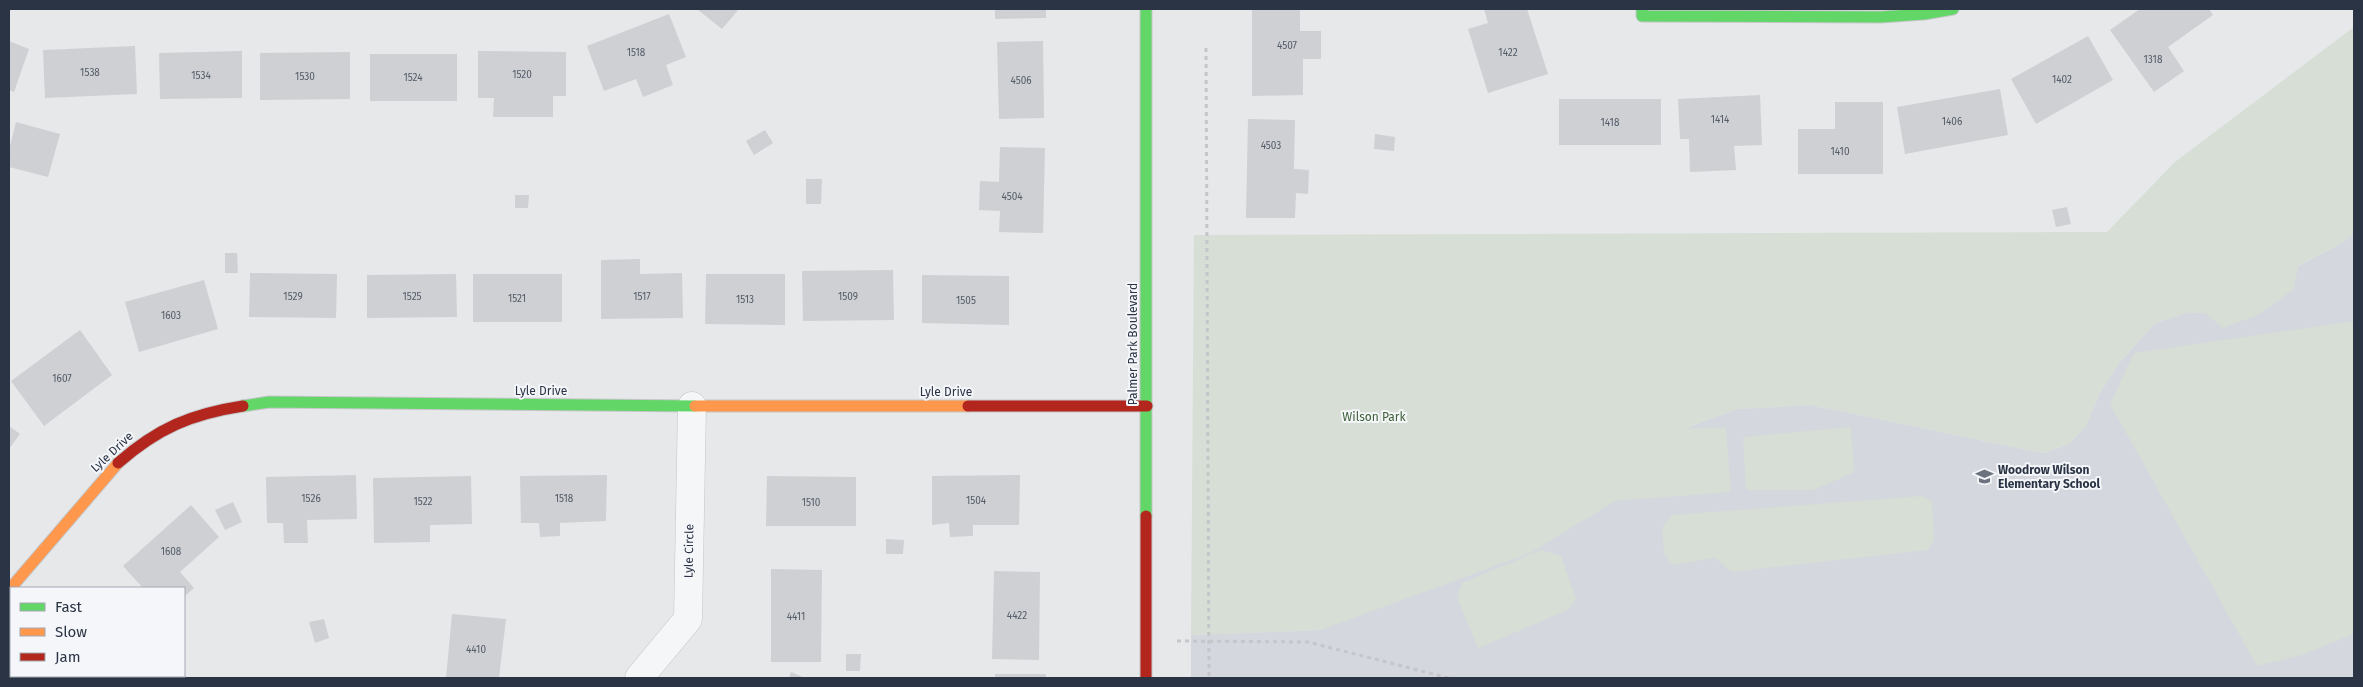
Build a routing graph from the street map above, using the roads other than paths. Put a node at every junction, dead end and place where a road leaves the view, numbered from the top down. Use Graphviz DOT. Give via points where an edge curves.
graph roads {
  1 [pos="1146,9"];
  2 [pos="1642,9"];
  3 [pos="1953,9"];
  4 [pos="692,406"];
  5 [pos="1147,406"];
  6 [pos="12,587"];
  7 [pos="638,678"];
  8 [pos="1146,678"];
  1 -- 5 [label="street, Palmer Park Boulevard"];
  2 -- 3 [label="street" via="1642,16 1881,17"];
  4 -- 5 [label="street, Lyle Drive"];
  4 -- 6 [label="street, Lyle Drive" via="268,402 212,411 179,422 142,442 109,471"];
  4 -- 7 [label="street, Lyle Circle" via="688,619"];
  5 -- 8 [label="street, Palmer Park Boulevard"];
}
